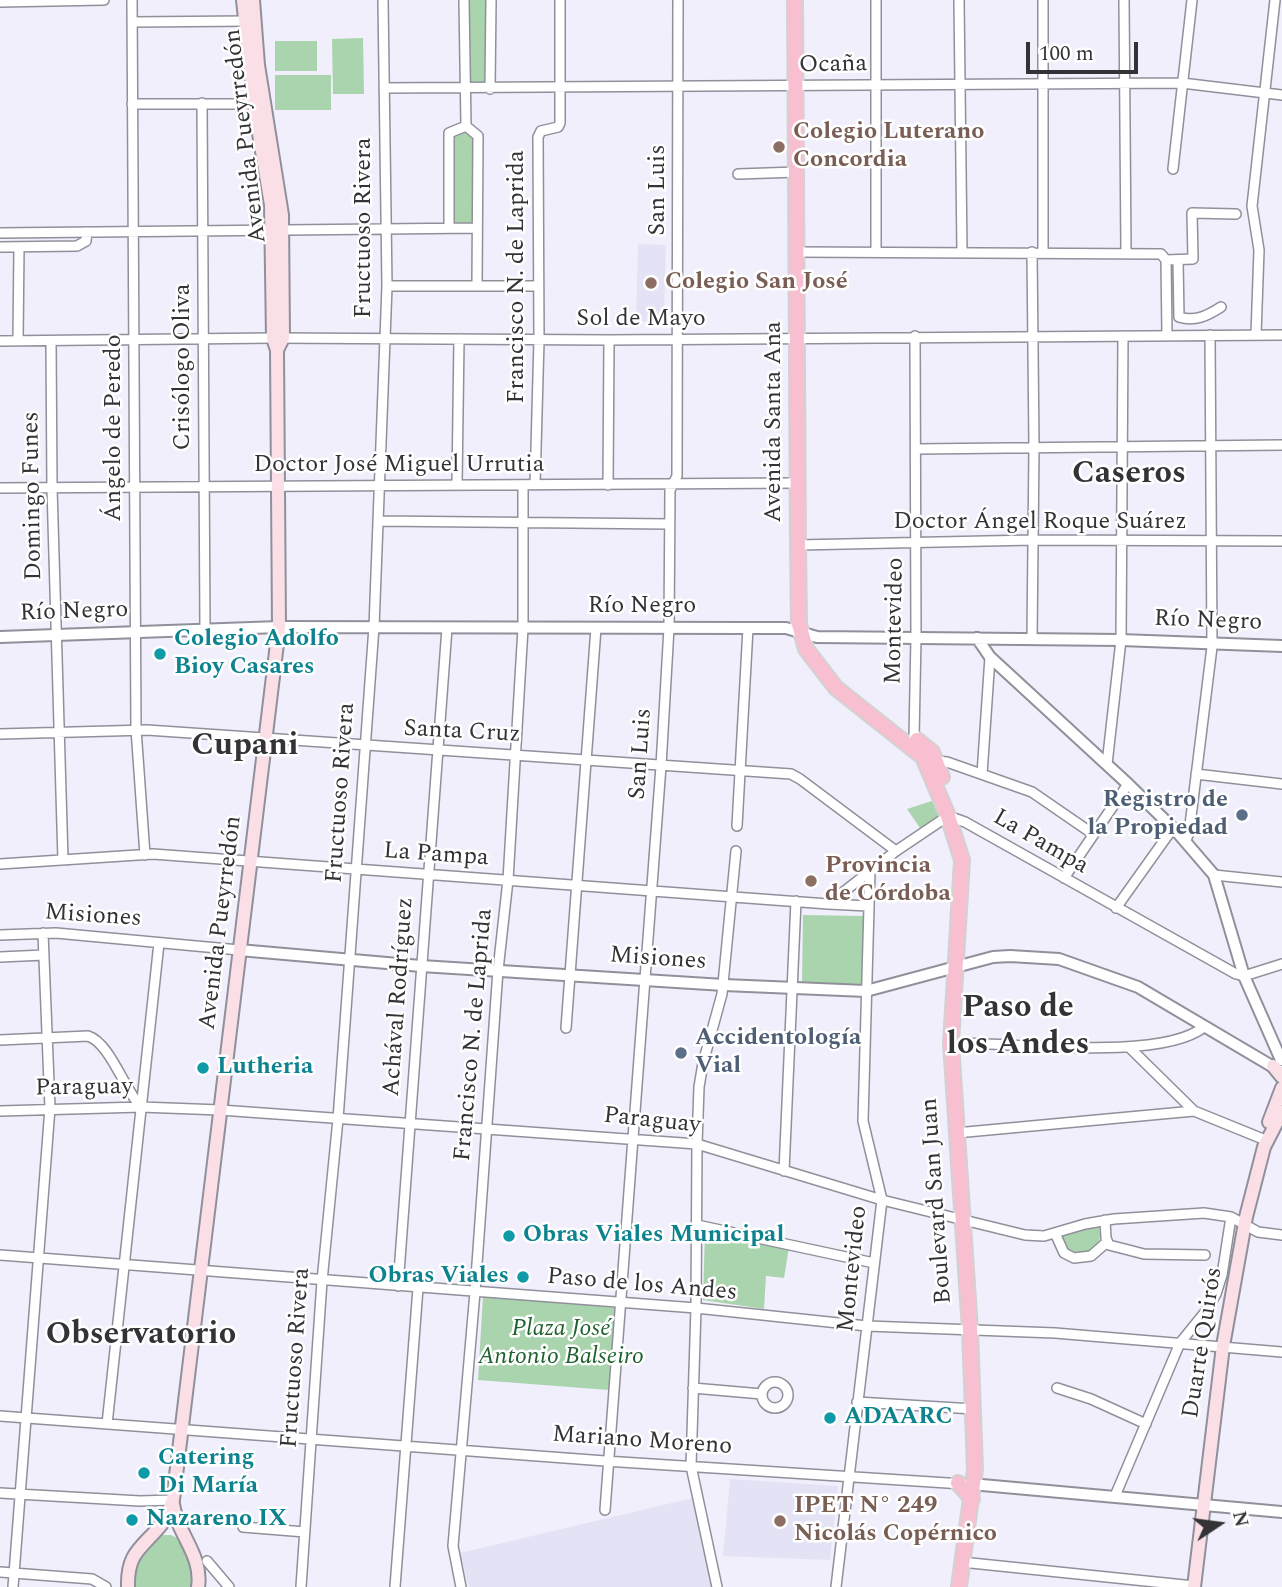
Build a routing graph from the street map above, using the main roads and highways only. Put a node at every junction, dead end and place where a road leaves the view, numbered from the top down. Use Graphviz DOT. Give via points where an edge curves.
graph roads {
  1 [pos="243,0"];
  2 [pos="253,0"];
  3 [pos="795,0"];
  4 [pos="249,21"];
  5 [pos="278,229"];
  6 [pos="801,634"];
  7 [pos="952,816"];
  8 [pos="1282,1088"];
  9 [pos="1282,1112"];
  10 [pos="1282,1122"];
  11 [pos="1263,1143"];
  12 [pos="1255,1177"];
  13 [pos="974,1330"];
  14 [pos="958,1483"];
  15 [pos="976,1490"];
  16 [pos="173,1500"];
  17 [pos="153,1534"];
  18 [pos="184,1538"];
  19 [pos="128,1587"];
  20 [pos="198,1587"];
  21 [pos="959,1587"];
  22 [pos="968,1587"];
  23 [pos="1194,1587"];
  1 -- 4 [label="main road, Avenida Pueyrredón"];
  2 -- 4 [label="main road, Avenida Pueyrredón"];
  3 -- 6 [label="main road, Avenida Santa Ana"];
  4 -- 5 [label="main road, Avenida Pueyrredón"];
  4 -- 5 [label="main road, Avenida Pueyrredón" via="254,104"];
  5 -- 16 [label="main road, Avenida Pueyrredón" via="279,627"];
  6 -- 7 [label="main road, Boulevard San Juan" via="830,683 923,757"];
  6 -- 7 [label="main road, Boulevard San Juan" via="835,678 932,752"];
  7 -- 13 [label="main road, Boulevard San Juan" via="962,860 955,1043"];
  8 -- 11 [label="main road"];
  9 -- 11 [label="main road, Duarte Quirós"];
  10 -- 12 [label="main road"];
  11 -- 12 [label="main road, Duarte Quirós"];
  12 -- 23 [label="main road, Duarte Quirós" via="1223,1346"];
  13 -- 15 [label="main road, Boulevard San Juan"];
  13 -- 15 [label="main road, Boulevard San Juan"];
  14 -- 15 [label="main road"];
  15 -- 21 [label="main road, Boulevard San Juan"];
  15 -- 22 [label="main road, Boulevard San Juan"];
  16 -- 17 [label="main road, Avenida Pueyrredón"];
  16 -- 18 [label="main road, Avenida Pueyrredón"];
  17 -- 18 [label="main road" via="169,1530"];
  17 -- 19 [label="main road, Avenida Pueyrredón" via="132,1559"];
  18 -- 20 [label="main road, Avenida Pueyrredón" via="195,1556"];
}
